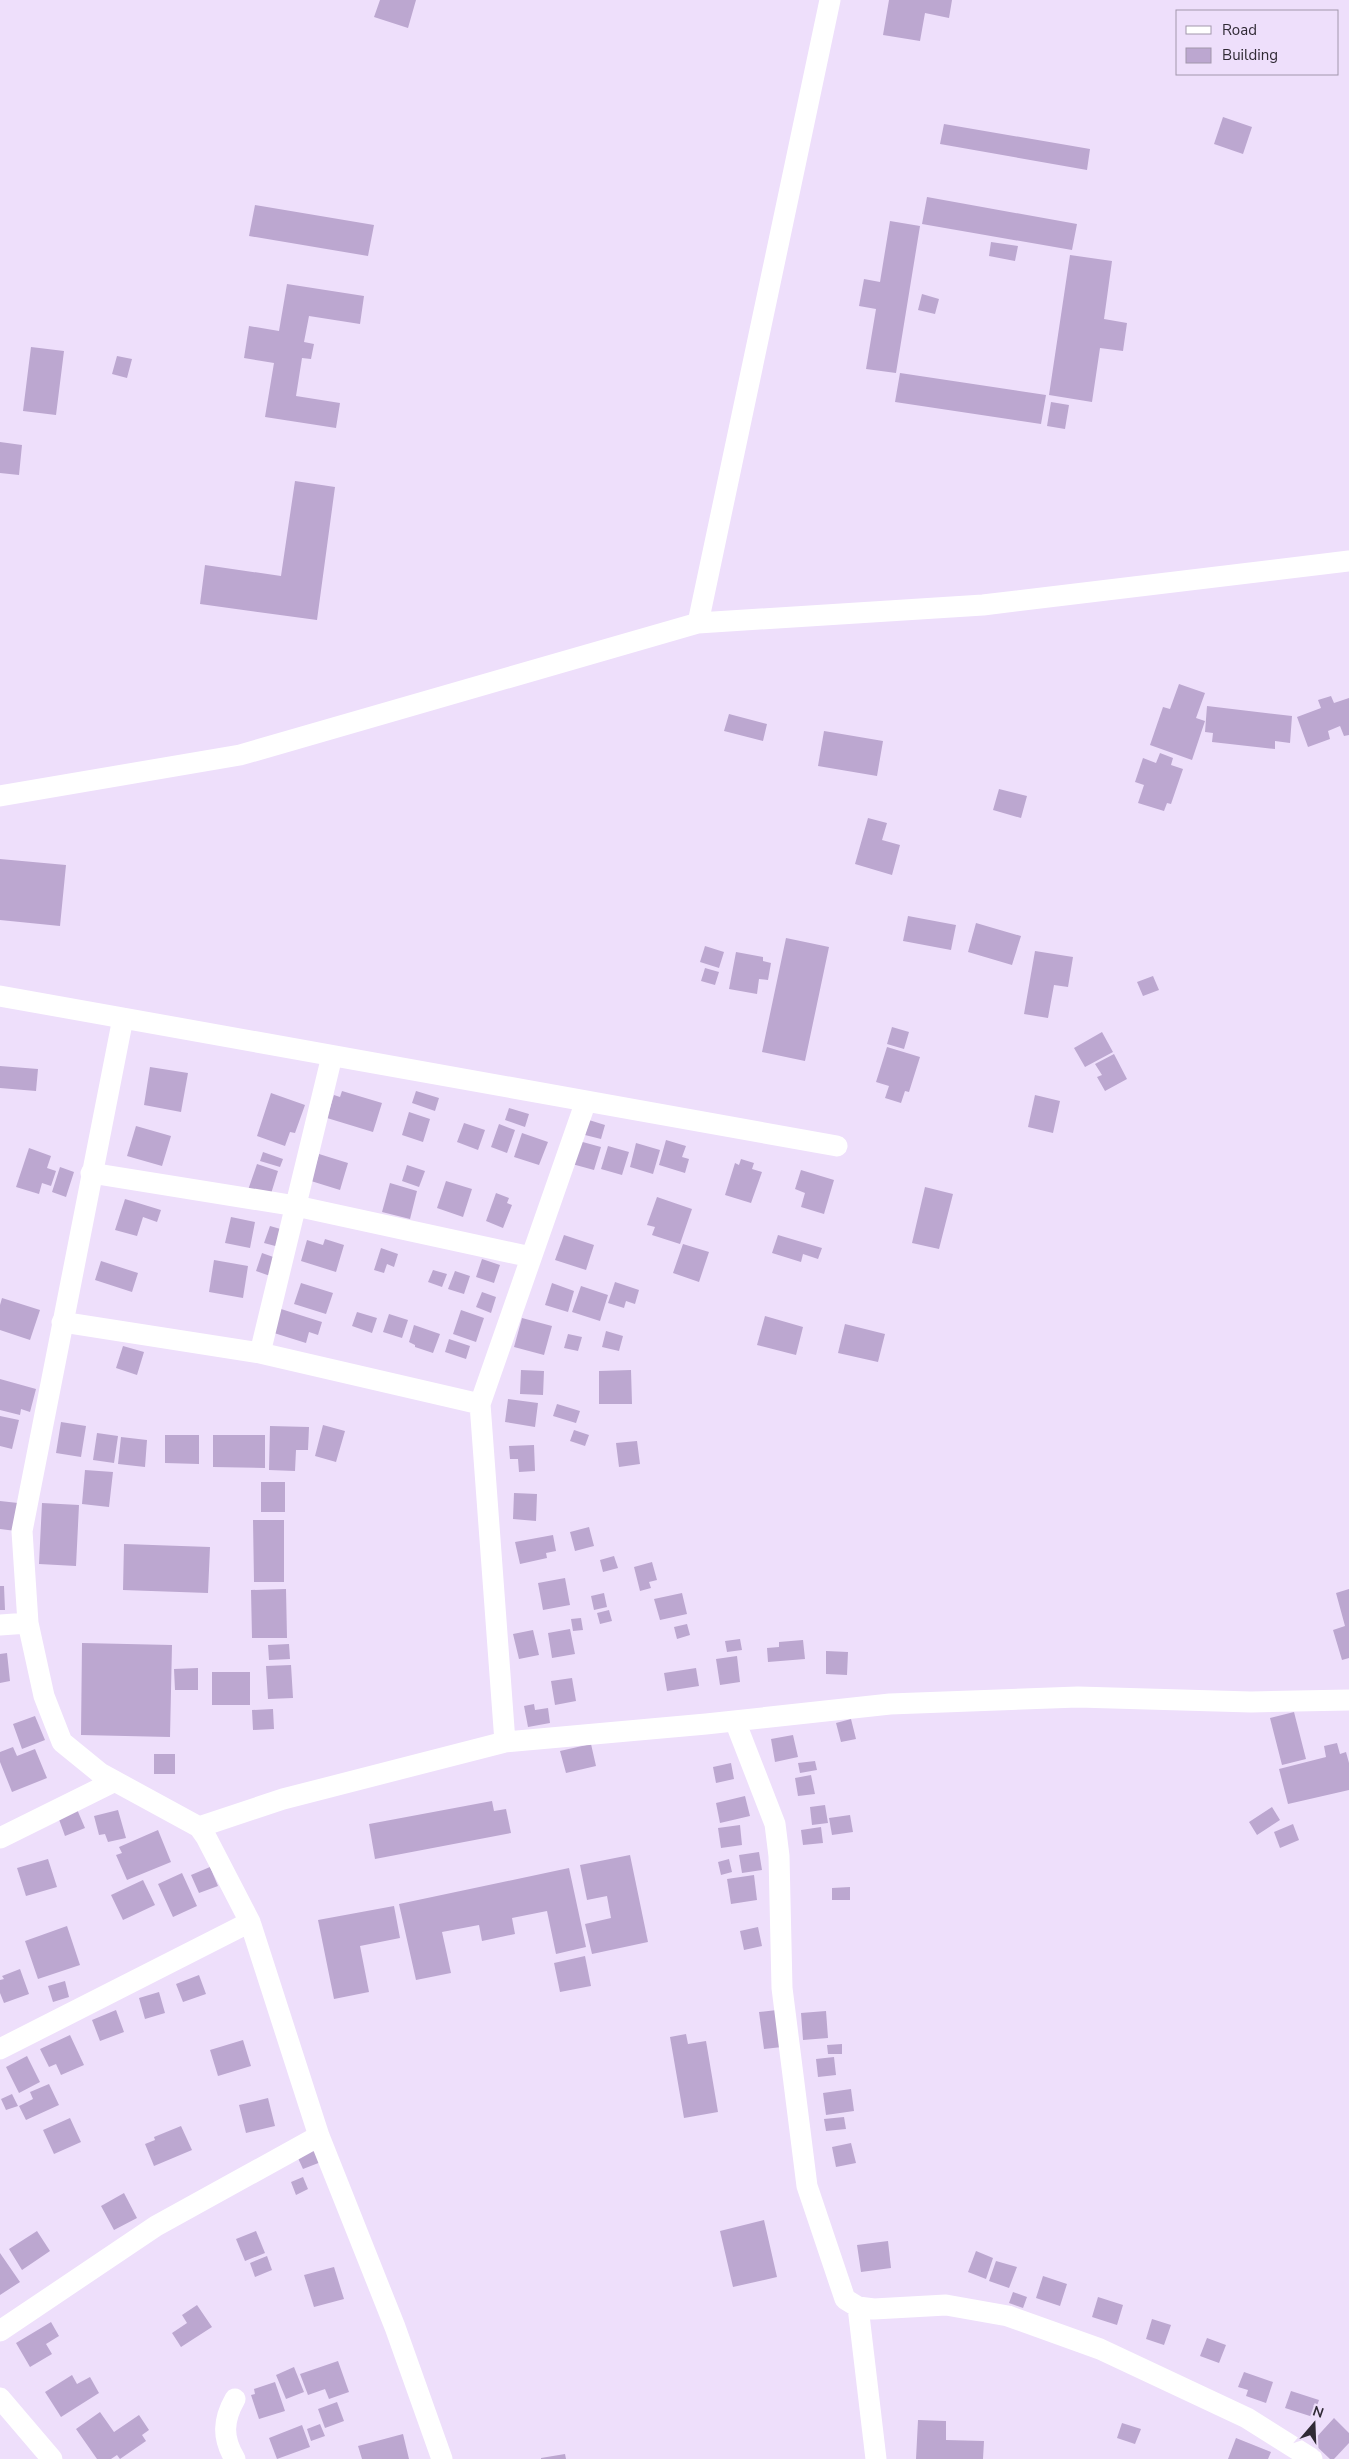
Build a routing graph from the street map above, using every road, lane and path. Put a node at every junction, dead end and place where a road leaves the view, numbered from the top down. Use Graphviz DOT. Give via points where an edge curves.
graph roads {
  1 [pos="830,0"];
  2 [pos="1349,561"];
  3 [pos="698,623"];
  4 [pos="0,796"];
  5 [pos="0,996"];
  6 [pos="123,1018"];
  7 [pos="332,1056"];
  8 [pos="586,1101"];
  9 [pos="838,1146"];
  10 [pos="92,1173"];
  11 [pos="296,1206"];
  12 [pos="532,1257"];
  13 [pos="62,1322"];
  14 [pos="260,1353"];
  15 [pos="480,1404"];
  16 [pos="28,1623"];
  17 [pos="0,1625"];
  18 [pos="1349,1700"];
  19 [pos="735,1721"];
  20 [pos="505,1742"];
  21 [pos="115,1781"];
  22 [pos="199,1827"];
  23 [pos="0,1838"];
  24 [pos="250,1922"];
  25 [pos="0,2049"];
  26 [pos="319,2136"];
  27 [pos="858,2307"];
  28 [pos="0,2331"];
  29 [pos="0,2398"];
  30 [pos="235,2399"];
  31 [pos="52,2459"];
  32 [pos="235,2459"];
  33 [pos="442,2459"];
  34 [pos="876,2459"];
  35 [pos="1312,2459"];
  1 -- 3 [label="street"];
  2 -- 3 [label="street" via="983,605"];
  3 -- 4 [label="street" via="240,755"];
  5 -- 6 [label="street"];
  6 -- 7 [label="street"];
  6 -- 10 [label="street"];
  7 -- 8 [label="street"];
  7 -- 11 [label="street"];
  8 -- 9 [label="street"];
  8 -- 12 [label="street"];
  10 -- 11 [label="street"];
  10 -- 13 [label="street"];
  11 -- 12 [label="street"];
  11 -- 14 [label="street"];
  12 -- 15 [label="street"];
  13 -- 14 [label="street"];
  13 -- 16 [label="street" via="22,1531"];
  14 -- 15 [label="street"];
  15 -- 20 [label="street"];
  16 -- 17 [label="street"];
  16 -- 21 [label="street" via="44,1696 62,1742"];
  18 -- 19 [label="street" via="1251,1702 1078,1697 890,1704"];
  19 -- 20 [label="street"];
  19 -- 27 [label="street" via="775,1824 779,1856 782,1988 807,2186 845,2299"];
  20 -- 22 [label="street" via="283,1799"];
  21 -- 22 [label="street"];
  21 -- 23 [label="street"];
  22 -- 24 [label="street"];
  24 -- 25 [label="street"];
  24 -- 26 [label="street"];
  26 -- 28 [label="street" via="156,2226"];
  26 -- 33 [label="street" via="395,2327"];
  27 -- 34 [label="street"];
  27 -- 35 [label="street" via="946,2305 1008,2316 1126,2361 1247,2418"];
  29 -- 31 [label="street"];
  30 -- 32 [label="street" via="227,2413 224,2431"];
}
